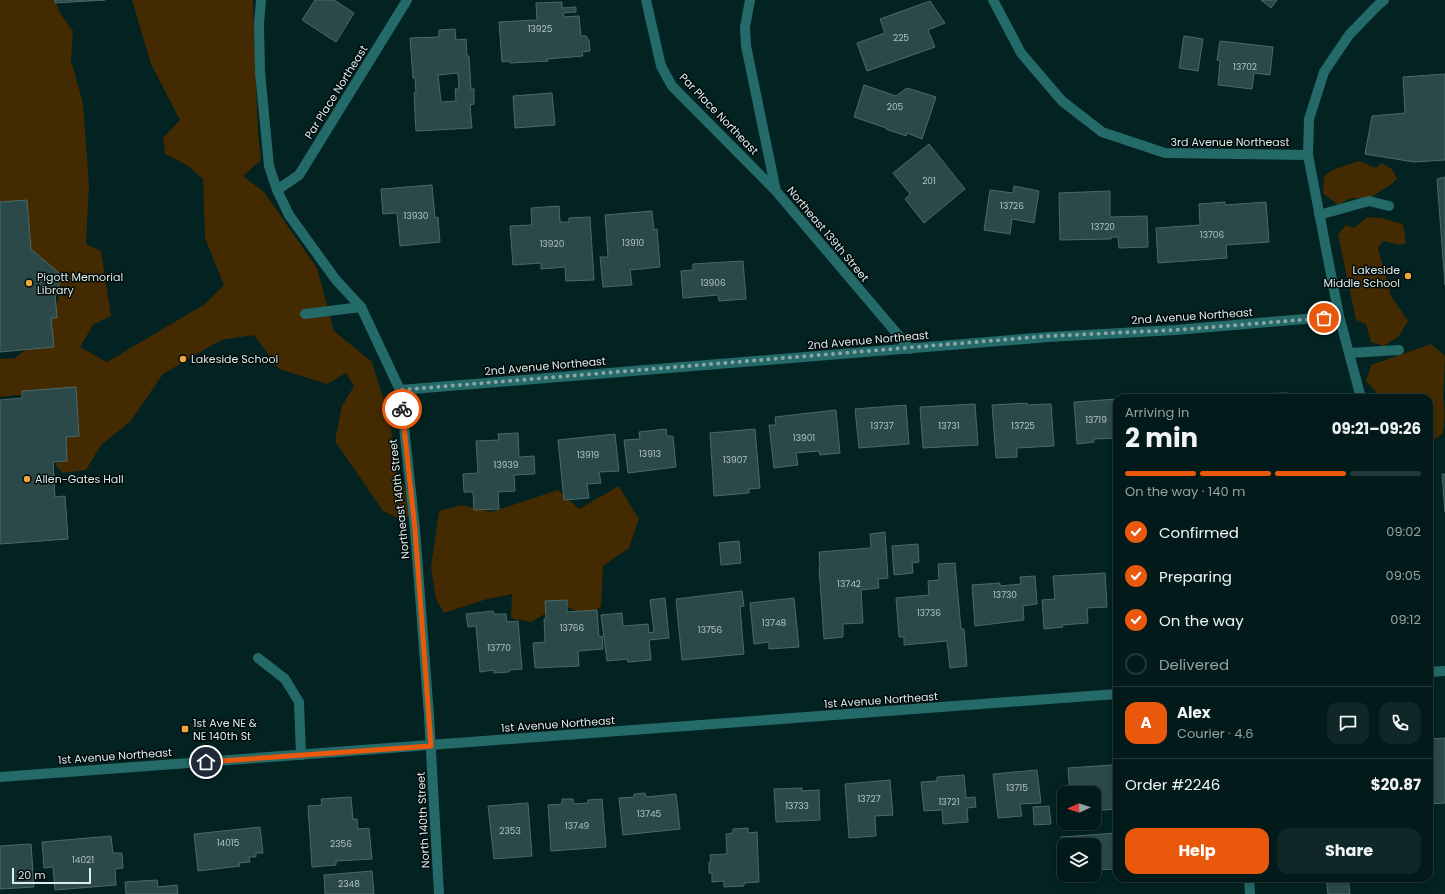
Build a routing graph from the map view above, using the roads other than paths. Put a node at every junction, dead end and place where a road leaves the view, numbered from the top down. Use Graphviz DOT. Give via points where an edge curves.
graph roads {
  1 [pos="261,0"];
  2 [pos="407,0"];
  3 [pos="646,0"];
  4 [pos="750,0"];
  5 [pos="993,0"];
  6 [pos="1384,0"];
  7 [pos="1308,155"];
  8 [pos="277,190"];
  9 [pos="776,190"];
  10 [pos="1389,206"];
  11 [pos="1319,215"];
  12 [pos="361,307"];
  13 [pos="305,314"];
  14 [pos="1339,316"];
  15 [pos="910,348"];
  16 [pos="1399,350"];
  17 [pos="1349,353"];
  18 [pos="400,390"];
  19 [pos="1360,394"];
  20 [pos="258,658"];
  21 [pos="1445,671"];
  22 [pos="1433,672"];
  23 [pos="1113,694"];
  24 [pos="431,746"];
  25 [pos="301,755"];
  26 [pos="0,777"];
  27 [pos="1249,882"];
  28 [pos="439,894"];
  29 [pos="1250,894"];
  1 -- 8 [label="street, Northeast 140th Street" via="260,72 269,166"];
  2 -- 8 [label="street, Par Place Northeast" via="299,175"];
  3 -- 9 [label="street, Par Place Northeast" via="661,66 672,86"];
  4 -- 9 [label="street, Northeast 139th Street" via="745,26 746,46"];
  5 -- 7 [label="street, 3rd Avenue Northeast" via="1021,53 1062,102 1102,132 1165,154"];
  6 -- 7 [label="street" via="1349,35 1324,72 1309,119"];
  7 -- 11 [label="street"];
  8 -- 12 [label="street, Northeast 140th Street" via="289,215 336,280"];
  9 -- 15 [label="street, Northeast 139th Street"];
  10 -- 11 [label="street" via="1369,201"];
  11 -- 14 [label="street"];
  12 -- 13 [label="street"];
  12 -- 18 [label="street, Northeast 140th Street"];
  14 -- 15 [label="street, 2nd Avenue Northeast"];
  14 -- 17 [label="street"];
  15 -- 18 [label="street, 2nd Avenue Northeast"];
  16 -- 17 [label="street"];
  17 -- 19 [label="street"];
  18 -- 24 [label="street, Northeast 140th Street" via="415,529"];
  20 -- 25 [label="street" via="285,679 299,702"];
  21 -- 22 [label="street"];
  23 -- 24 [label="street, 1st Avenue Northeast"];
  24 -- 25 [label="street, 1st Avenue Northeast"];
  24 -- 28 [label="street, North 140th Street"];
  25 -- 26 [label="street, 1st Avenue Northeast"];
  27 -- 29 [label="street"];
}
